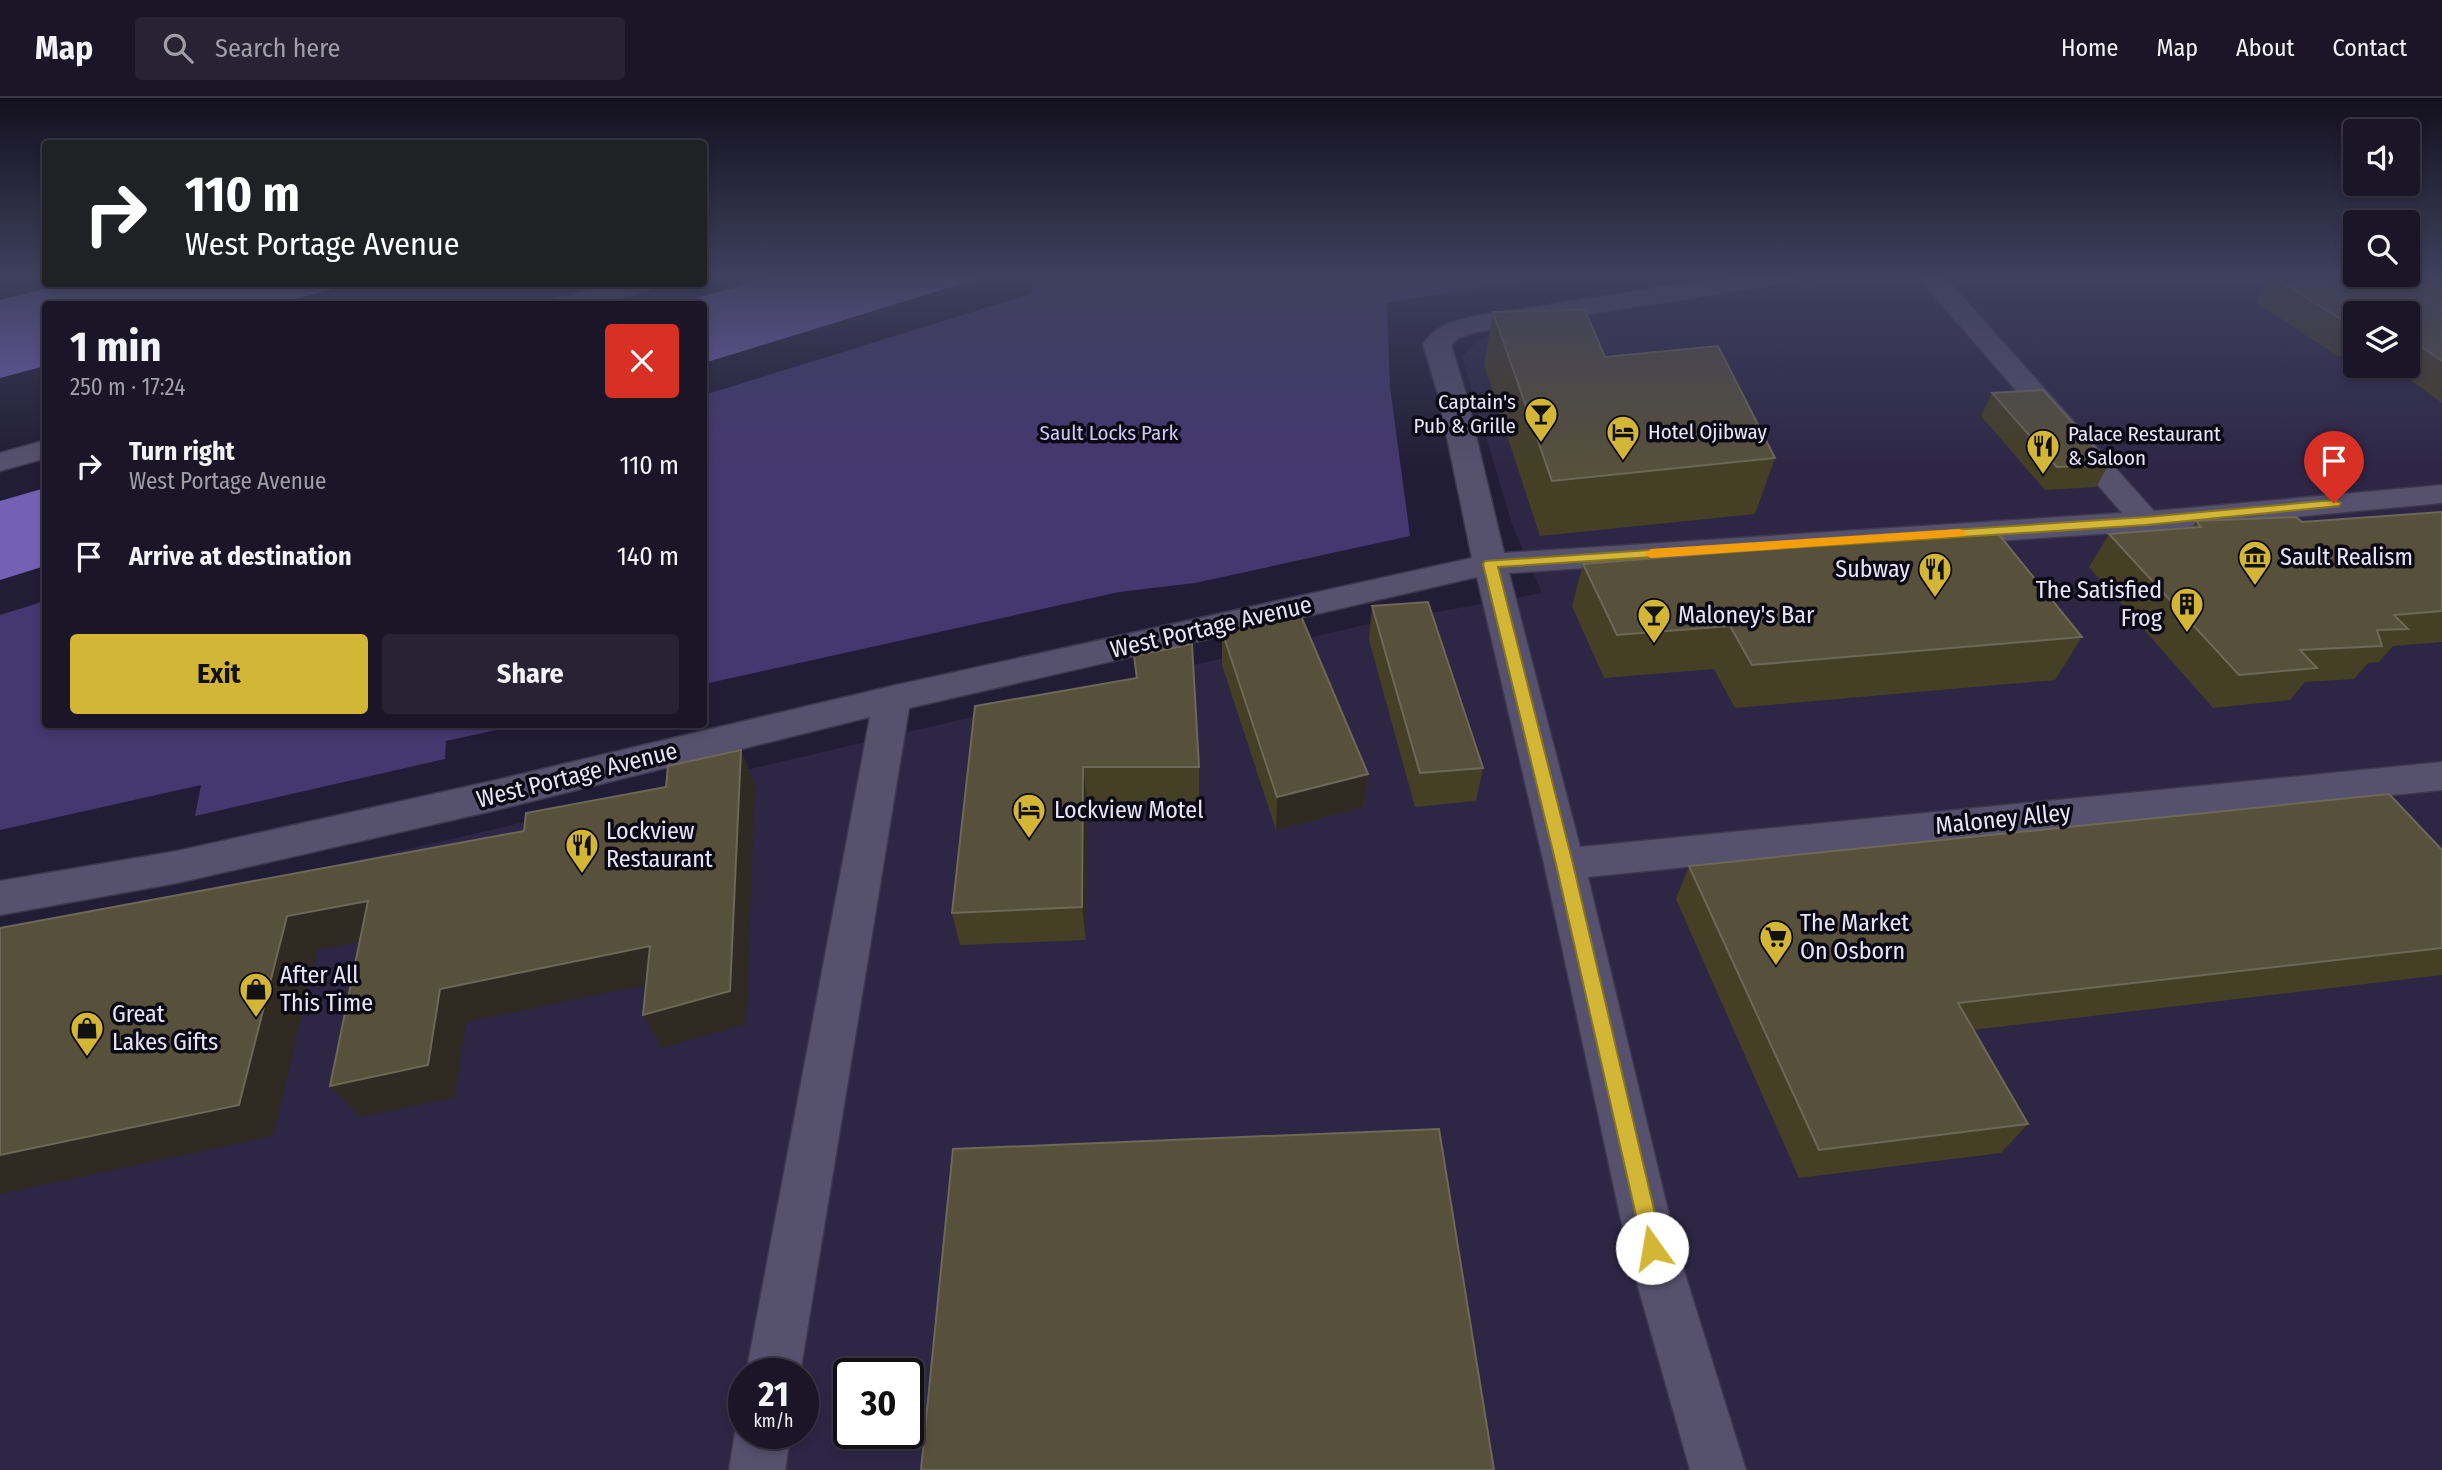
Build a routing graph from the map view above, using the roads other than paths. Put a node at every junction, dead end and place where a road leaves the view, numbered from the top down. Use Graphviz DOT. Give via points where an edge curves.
graph roads {
  1 [pos="1442,339"];
  2 [pos="1985,339"];
  3 [pos="42,450"];
  4 [pos="0,462"];
  5 [pos="2442,494"];
  6 [pos="2146,521"];
  7 [pos="1490,564"];
  8 [pos="892,699"];
  9 [pos="2442,776"];
  10 [pos="1564,864"];
  11 [pos="0,898"];
  12 [pos="777,1358"];
  13 [pos="760,1449"];
  14 [pos="757,1470"];
  15 [pos="1718,1470"];
  1 -- 7 [label="street" via="1437,344"];
  2 -- 6 [label="street"];
  3 -- 4 [label="street"];
  5 -- 6 [label="street, West Portage Avenue"];
  6 -- 7 [label="street, West Portage Avenue"];
  7 -- 8 [label="street, West Portage Avenue"];
  7 -- 10 [label="street"];
  8 -- 11 [label="street, West Portage Avenue" via="204,861"];
  8 -- 12 [label="street"];
  9 -- 10 [label="street, Maloney Alley"];
  10 -- 15 [label="street" via="1652,1248"];
  13 -- 14 [label="street"];
}
